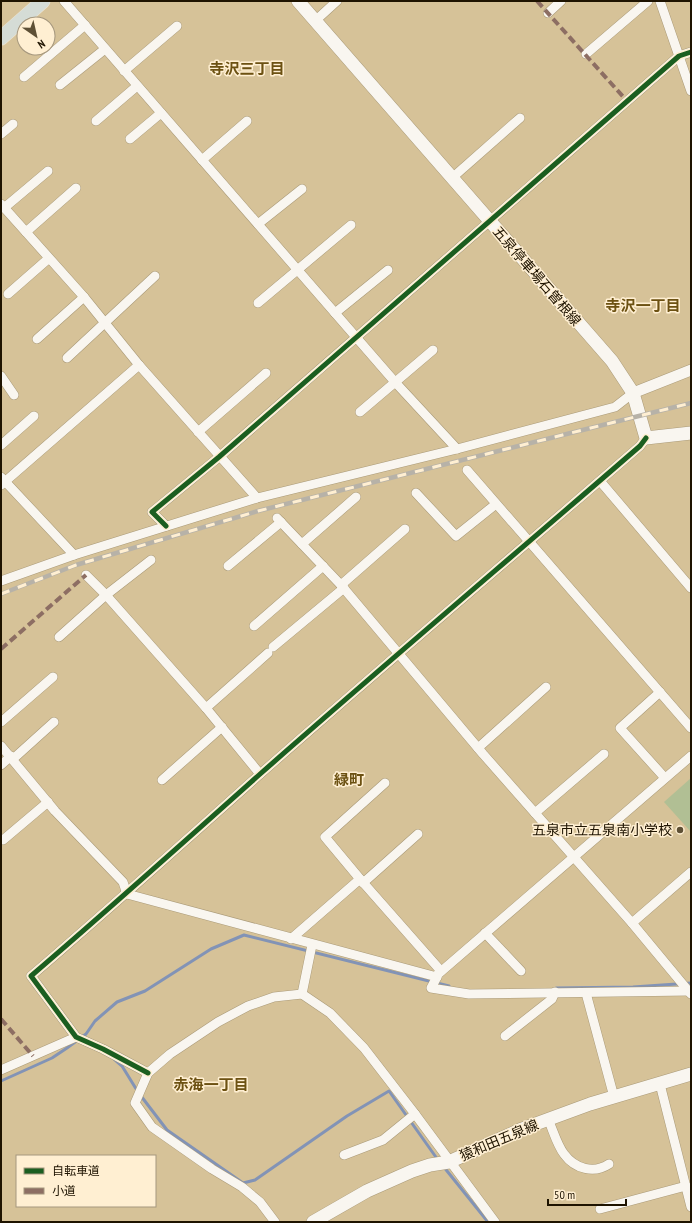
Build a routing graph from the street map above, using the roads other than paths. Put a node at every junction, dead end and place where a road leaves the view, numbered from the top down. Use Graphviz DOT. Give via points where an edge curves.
graph roads {
  1 [pos="43,1"];
  2 [pos="64,1"];
  3 [pos="298,1"];
  4 [pos="337,1"];
  5 [pos="561,1"];
  6 [pos="648,1"];
  7 [pos="660,1"];
  8 [pos="548,13"];
  9 [pos="315,21"];
  10 [pos="85,25"];
  11 [pos="177,26"];
  12 [pos="1,38"];
  13 [pos="105,49"];
  14 [pos="691,52"];
  15 [pos="586,54"];
  16 [pos="679,56"];
  17 [pos="124,71"];
  18 [pos="24,77"];
  19 [pos="60,85"];
  20 [pos="137,86"];
  21 [pos="691,91"];
  22 [pos="161,113"];
  23 [pos="520,118"];
  24 [pos="96,121"];
  25 [pos="247,121"];
  26 [pos="13,124"];
  27 [pos="1,134"];
  28 [pos="130,139"];
  29 [pos="202,160"];
  30 [pos="48,171"];
  31 [pos="452,178"];
  32 [pos="76,188"];
  33 [pos="302,189"];
  34 [pos="2,206"];
  35 [pos="489,222"];
  36 [pos="258,224"];
  37 [pos="351,225"];
  38 [pos="26,232"];
  39 [pos="48,258"];
  40 [pos="297,269"];
  41 [pos="388,270"];
  42 [pos="155,276"];
  43 [pos="8,294"];
  44 [pos="84,297"];
  45 [pos="258,303"];
  46 [pos="335,313"];
  47 [pos="106,322"];
  48 [pos="356,336"];
  49 [pos="37,339"];
  50 [pos="433,350"];
  51 [pos="67,358"];
  52 [pos="139,365"];
  53 [pos="691,370"];
  54 [pos="266,373"];
  55 [pos="1,376"];
  56 [pos="395,382"];
  57 [pos="633,393"];
  58 [pos="14,395"];
  59 [pos="360,412"];
  60 [pos="34,416"];
  61 [pos="198,432"];
  62 [pos="691,433"];
  63 [pos="646,438"];
  64 [pos="1,445"];
  65 [pos="456,448"];
  66 [pos="219,456"];
  67 [pos="467,470"];
  68 [pos="600,481"];
  69 [pos="2,482"];
  70 [pos="416,493"];
  71 [pos="356,497"];
  72 [pos="257,498"];
  73 [pos="496,504"];
  74 [pos="166,526"];
  75 [pos="405,529"];
  76 [pos="528,542"];
  77 [pos="302,544"];
  78 [pos="74,555"];
  79 [pos="151,560"];
  80 [pos="228,566"];
  81 [pos="323,566"];
  82 [pos="86,575"];
  83 [pos="1,581"];
  84 [pos="343,587"];
  85 [pos="691,588"];
  86 [pos="106,594"];
  87 [pos="254,626"];
  88 [pos="59,637"];
  89 [pos="399,655"];
  90 [pos="53,677"];
  91 [pos="546,687"];
  92 [pos="660,692"];
  93 [pos="206,708"];
  94 [pos="1,722"];
  95 [pos="54,722"];
  96 [pos="222,727"];
  97 [pos="691,728"];
  98 [pos="1,746"];
  99 [pos="478,748"];
  100 [pos="604,754"];
  101 [pos="691,756"];
  102 [pos="12,758"];
  103 [pos="1,765"];
  104 [pos="260,774"];
  105 [pos="665,778"];
  106 [pos="162,780"];
  107 [pos="385,783"];
  108 [pos="48,802"];
  109 [pos="535,813"];
  110 [pos="418,834"];
  111 [pos="3,840"];
  112 [pos="574,857"];
  113 [pos="691,872"];
  114 [pos="361,881"];
  115 [pos="128,894"];
  116 [pos="632,923"];
  117 [pos="485,933"];
  118 [pos="291,939"];
  119 [pos="312,945"];
  120 [pos="521,971"];
  121 [pos="439,974"];
  122 [pos="686,980"];
  123 [pos="554,992"];
  124 [pos="690,992"];
  125 [pos="586,993"];
  126 [pos="302,994"];
  127 [pos="505,1036"];
  128 [pos="76,1037"];
  129 [pos="1,1070"];
  130 [pos="148,1074"];
  131 [pos="691,1074"];
  132 [pos="660,1084"];
  133 [pos="614,1097"];
  134 [pos="416,1114"];
  135 [pos="548,1119"];
  136 [pos="344,1156"];
  137 [pos="449,1162"];
  138 [pos="609,1164"];
  139 [pos="686,1186"];
  140 [pos="691,1206"];
  141 [pos="600,1209"];
  142 [pos="318,1221"];
  143 [pos="275,1222"];
  144 [pos="495,1222"];
  1 -- 12 [label="main road"];
  2 -- 10 [label="street"];
  3 -- 9 [label="main road, 五泉停車場石曽根線"];
  4 -- 9 [label="street"];
  5 -- 8 [label="street"];
  6 -- 15 [label="street"];
  7 -- 16 [label="street"];
  9 -- 31 [label="main road, 五泉停車場石曽根線"];
  10 -- 13 [label="street"];
  10 -- 18 [label="street"];
  11 -- 17 [label="street"];
  13 -- 17 [label="street"];
  13 -- 19 [label="street"];
  14 -- 16 [label="street"];
  16 -- 21 [label="street"];
  16 -- 35 [label="street"];
  17 -- 20 [label="street"];
  20 -- 22 [label="street"];
  20 -- 24 [label="street"];
  22 -- 28 [label="street"];
  22 -- 29 [label="street"];
  23 -- 31 [label="street"];
  25 -- 29 [label="street"];
  26 -- 27 [label="street"];
  29 -- 36 [label="street"];
  30 -- 34 [label="street"];
  31 -- 35 [label="main road, 五泉停車場石曽根線"];
  32 -- 38 [label="street"];
  33 -- 36 [label="street"];
  34 -- 38 [label="street"];
  35 -- 48 [label="street"];
  35 -- 57 [label="main road, 五泉停車場石曽根線" via="612,361"];
  36 -- 40 [label="street"];
  37 -- 40 [label="street"];
  38 -- 39 [label="street"];
  39 -- 43 [label="street"];
  39 -- 44 [label="street"];
  40 -- 45 [label="street"];
  40 -- 46 [label="street"];
  41 -- 46 [label="street"];
  42 -- 47 [label="street"];
  44 -- 47 [label="street"];
  44 -- 49 [label="street"];
  46 -- 48 [label="street"];
  47 -- 51 [label="street"];
  47 -- 52 [label="street"];
  48 -- 56 [label="street"];
  48 -- 66 [label="street"];
  50 -- 56 [label="street"];
  52 -- 61 [label="street"];
  52 -- 69 [label="street"];
  53 -- 57 [label="street"];
  54 -- 61 [label="street"];
  55 -- 58 [label="street"];
  56 -- 59 [label="street"];
  56 -- 65 [label="street"];
  57 -- 63 [label="main road, 五泉停車場石曽根線"];
  57 -- 65 [label="street" via="615,407"];
  60 -- 64 [label="street"];
  61 -- 66 [label="street"];
  62 -- 63 [label="main road"];
  63 -- 68 [label="street"];
  65 -- 72 [label="street"];
  66 -- 72 [label="street"];
  66 -- 74 [label="street" via="152,512"];
  67 -- 73 [label="street"];
  68 -- 76 [label="street"];
  68 -- 85 [label="street"];
  69 -- 78 [label="street"];
  70 -- 73 [label="street" via="456,536"];
  71 -- 77 [label="street"];
  72 -- 74 [label="street"];
  73 -- 76 [label="street"];
  74 -- 78 [label="street"];
  75 -- 84 [label="street"];
  76 -- 89 [label="street"];
  76 -- 92 [label="street"];
  77 -- 80 [label="street" via="279,520"];
  77 -- 81 [label="street"];
  78 -- 83 [label="street"];
  79 -- 86 [label="street"];
  81 -- 84 [label="street"];
  81 -- 87 [label="street"];
  82 -- 86 [label="street"];
  84 -- 89 [label="street"];
  84 -- 93 [label="street"];
  86 -- 88 [label="street"];
  86 -- 93 [label="street"];
  89 -- 99 [label="street"];
  89 -- 104 [label="street"];
  90 -- 94 [label="street"];
  91 -- 99 [label="street"];
  92 -- 97 [label="street"];
  92 -- 105 [label="street" via="620,728"];
  93 -- 96 [label="street"];
  95 -- 102 [label="street"];
  96 -- 104 [label="street"];
  96 -- 106 [label="street"];
  98 -- 102 [label="street"];
  99 -- 109 [label="street"];
  100 -- 109 [label="street"];
  101 -- 105 [label="street"];
  102 -- 103 [label="street"];
  102 -- 108 [label="street"];
  104 -- 115 [label="street"];
  105 -- 112 [label="street"];
  107 -- 114 [label="street" via="325,836"];
  108 -- 111 [label="street"];
  108 -- 115 [label="street" via="123,882"];
  109 -- 112 [label="street"];
  110 -- 114 [label="street"];
  112 -- 116 [label="street"];
  112 -- 117 [label="street"];
  113 -- 116 [label="street"];
  114 -- 118 [label="street"];
  114 -- 121 [label="street"];
  115 -- 118 [label="street"];
  115 -- 128 [label="street" via="31,976"];
  116 -- 122 [label="street"];
  117 -- 120 [label="street"];
  117 -- 121 [label="street"];
  118 -- 119 [label="street"];
  119 -- 121 [label="street"];
  119 -- 126 [label="street"];
  121 -- 123 [label="street" via="431,988 469,994"];
  122 -- 124 [label="street"];
  123 -- 125 [label="street"];
  123 -- 127 [label="street" via="552,999"];
  124 -- 125 [label="street"];
  125 -- 133 [label="street"];
  126 -- 130 [label="street" via="274,997 248,1006 218,1022 170,1054"];
  126 -- 134 [label="street" via="330,1013 364,1048"];
  128 -- 129 [label="street"];
  128 -- 130 [label="street"];
  130 -- 143 [label="street" via="135,1103 152,1127 242,1187 260,1202"];
  131 -- 132 [label="main road, 猿和田五泉線"];
  132 -- 133 [label="main road, 猿和田五泉線"];
  132 -- 139 [label="street"];
  133 -- 135 [label="main road, 猿和田五泉線"];
  134 -- 136 [label="street" via="383,1140"];
  134 -- 137 [label="street"];
  135 -- 137 [label="main road, 猿和田五泉線"];
  135 -- 138 [label="street" via="564,1154 575,1164 592,1170 601,1169"];
  137 -- 142 [label="main road, 猿和田五泉線" via="424,1167 367,1191"];
  137 -- 144 [label="street"];
  139 -- 140 [label="street"];
  139 -- 141 [label="street"];
}
